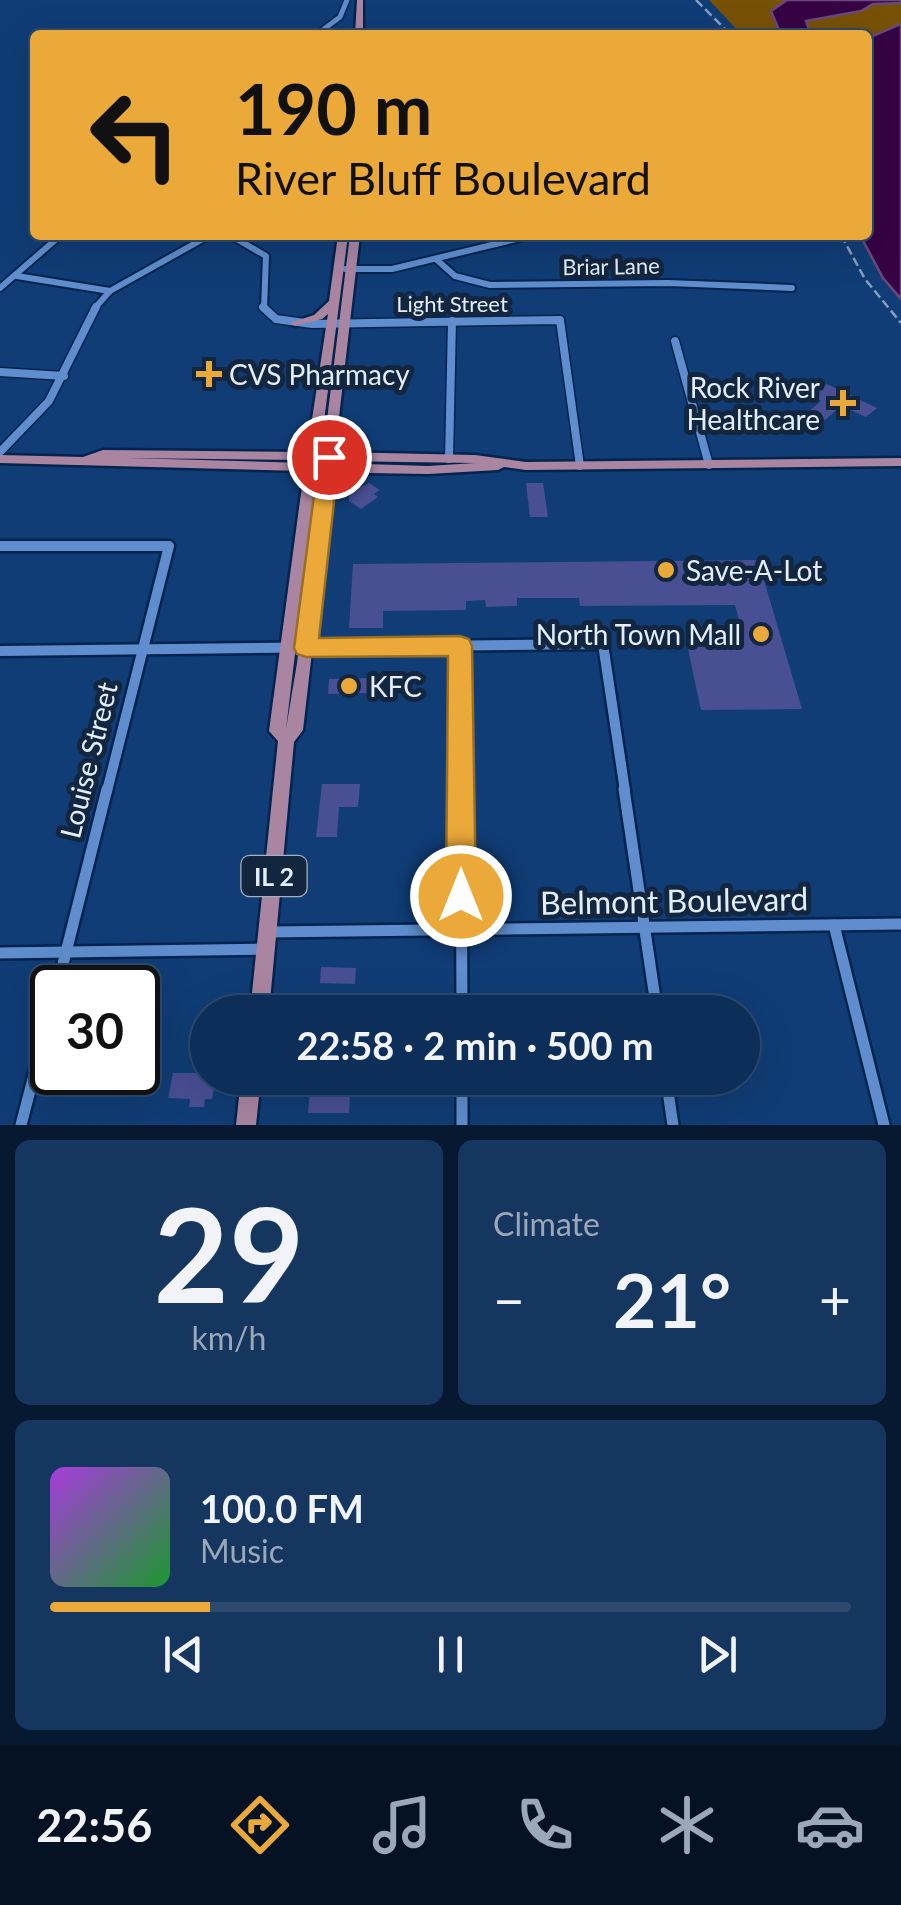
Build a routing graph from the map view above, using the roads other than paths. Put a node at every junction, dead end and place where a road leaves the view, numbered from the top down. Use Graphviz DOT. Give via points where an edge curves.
graph roads {
  1 [pos="346,0"];
  2 [pos="360,0"];
  3 [pos="369,0"];
  4 [pos="323,30"];
  5 [pos="358,30"];
  6 [pos="368,30"];
  7 [pos="56,240"];
  8 [pos="201,240"];
  9 [pos="239,240"];
  10 [pos="343,240"];
  11 [pos="354,240"];
  12 [pos="514,240"];
  13 [pos="437,260"];
  14 [pos="345,269"];
  15 [pos="17,276"];
  16 [pos="0,288"];
  17 [pos="792,288"];
  18 [pos="110,291"];
  19 [pos="336,300"];
  20 [pos="452,321"];
  21 [pos="295,322"];
  22 [pos="339,322"];
  23 [pos="330,341"];
  24 [pos="675,341"];
  25 [pos="0,372"];
  26 [pos="64,376"];
  27 [pos="317,429"];
  28 [pos="333,433"];
  29 [pos="0,455"];
  30 [pos="382,458"];
  31 [pos="449,459"];
  32 [pos="264,461"];
  33 [pos="310,462"];
  34 [pos="901,462"];
  35 [pos="328,463"];
  36 [pos="502,465"];
  37 [pos="709,465"];
  38 [pos="580,466"];
  39 [pos="369,469"];
  40 [pos="303,504"];
  41 [pos="321,505"];
  42 [pos="0,546"];
  43 [pos="460,646"];
  44 [pos="287,648"];
  45 [pos="306,648"];
  46 [pos="140,650"];
  47 [pos="0,651"];
  48 [pos="286,740"];
  49 [pos="901,924"];
  50 [pos="834,925"];
  51 [pos="644,928"];
  52 [pos="462,931"];
  53 [pos="268,940"];
  54 [pos="66,952"];
  55 [pos="0,953"];
  56 [pos="63,965"];
  57 [pos="261,995"];
  58 [pos="462,995"];
  59 [pos="654,995"];
  60 [pos="30,1090"];
  61 [pos="250,1095"];
  62 [pos="462,1095"];
  63 [pos="669,1095"];
  64 [pos="21,1125"];
  65 [pos="246,1125"];
  66 [pos="462,1125"];
  67 [pos="673,1125"];
  68 [pos="884,1125"];
  1 -- 4 [label="street" via="340,18"];
  2 -- 5 [label="main road"];
  3 -- 6 [label="main road"];
  7 -- 15 [label="street"];
  8 -- 18 [label="street"];
  9 -- 21 [label="street" via="266,256 263,308 276,320"];
  10 -- 14 [label="main road, IL 2"];
  11 -- 14 [label="main road, IL 2"];
  12 -- 13 [label="street"];
  13 -- 14 [label="street"];
  13 -- 17 [label="street, Briar Lane" via="455,276 490,285"];
  14 -- 19 [label="main road, IL 2"];
  14 -- 22 [label="main road, IL 2"];
  15 -- 16 [label="street"];
  15 -- 18 [label="street"];
  18 -- 26 [label="street" via="89,315"];
  19 -- 21 [label="main road" via="318,317"];
  19 -- 22 [label="main road, IL 2"];
  20 -- 22 [label="street, Light Street"];
  20 -- 31 [label="street"];
  20 -- 38 [label="street, Light Street" via="560,320"];
  21 -- 22 [label="street, Light Street"];
  21 -- 23 [label="main road"];
  22 -- 23 [label="main road, IL 2"];
  22 -- 28 [label="main road, IL 2"];
  23 -- 27 [label="main road, IL 2"];
  24 -- 37 [label="street"];
  25 -- 26 [label="street"];
  26 -- 29 [label="street"];
  27 -- 32 [label="main road"];
  27 -- 33 [label="main road, IL 2"];
  28 -- 30 [label="main road" via="346,446"];
  28 -- 35 [label="main road, IL 2"];
  29 -- 32 [label="main road" via="102,464"];
  30 -- 31 [label="main road"];
  30 -- 35 [label="main road"];
  31 -- 36 [label="main road"];
  32 -- 33 [label="main road"];
  32 -- 40 [label="main road" via="295,480"];
  33 -- 35 [label="main road"];
  33 -- 40 [label="main road, IL 2"];
  34 -- 37 [label="main road"];
  35 -- 39 [label="main road"];
  35 -- 41 [label="main road, IL 2"];
  36 -- 38 [label="main road"];
  36 -- 39 [label="main road"];
  37 -- 38 [label="main road"];
  39 -- 41 [label="main road"];
  40 -- 44 [label="main road, IL 2"];
  41 -- 45 [label="main road, IL 2"];
  42 -- 46 [label="street, Louise Street" via="169,546"];
  43 -- 45 [label="street"];
  43 -- 51 [label="street" via="603,644"];
  43 -- 52 [label="street"];
  44 -- 45 [label="street"];
  44 -- 46 [label="street"];
  44 -- 48 [label="main road, IL 2" via="277,731"];
  45 -- 48 [label="main road, IL 2" via="295,730"];
  46 -- 47 [label="street"];
  46 -- 54 [label="street, Louise Street"];
  48 -- 53 [label="main road, IL 2"];
  49 -- 50 [label="street, Belmont Boulevard"];
  50 -- 51 [label="street, Belmont Boulevard"];
  50 -- 68 [label="street"];
  51 -- 52 [label="street, Belmont Boulevard"];
  51 -- 59 [label="street"];
  52 -- 53 [label="street, Belmont Boulevard"];
  52 -- 58 [label="street"];
  53 -- 54 [label="street, Belmont Boulevard"];
  53 -- 57 [label="main road, IL 2"];
  54 -- 55 [label="street, Belmont Boulevard"];
  54 -- 56 [label="street, Louise Street"];
  60 -- 64 [label="street"];
  61 -- 65 [label="main road"];
  62 -- 66 [label="street"];
  63 -- 67 [label="street"];
}
